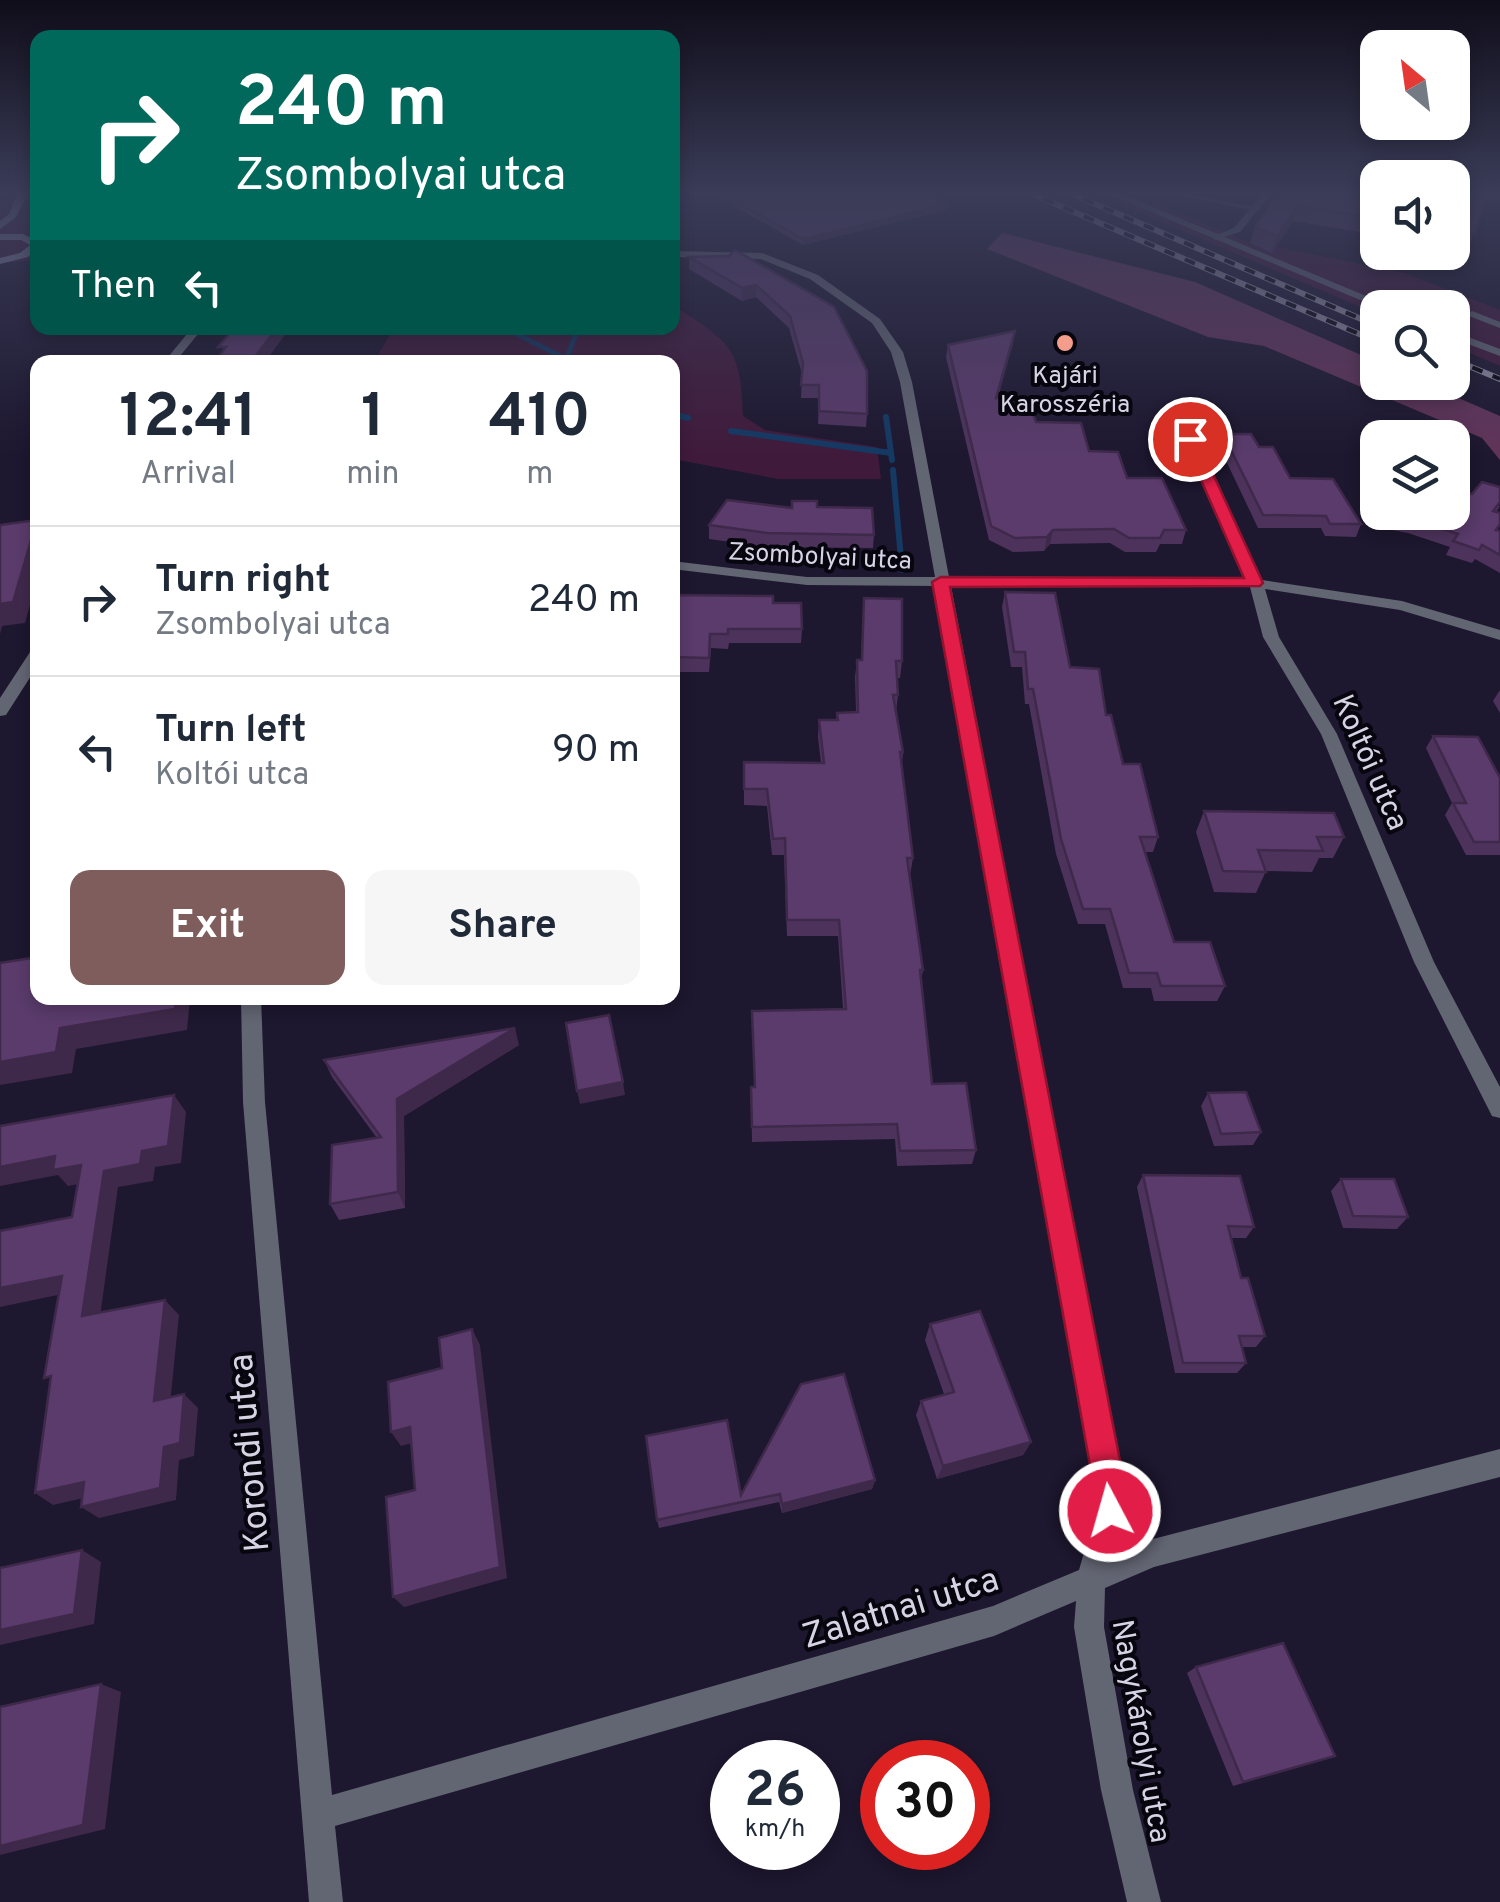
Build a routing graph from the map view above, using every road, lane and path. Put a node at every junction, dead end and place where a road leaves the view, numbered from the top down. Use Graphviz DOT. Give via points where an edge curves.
graph roads {
  1 [pos="818,279"];
  2 [pos="1318,279"];
  3 [pos="1360,296"];
  4 [pos="1472,314"];
  5 [pos="1500,326"];
  6 [pos="191,335"];
  7 [pos="1470,341"];
  8 [pos="1498,351"];
  9 [pos="174,355"];
  10 [pos="1190,439"];
  11 [pos="680,566"];
  12 [pos="941,582"];
  13 [pos="1254,583"];
  14 [pos="1500,635"];
  15 [pos="30,664"];
  16 [pos="0,711"];
  17 [pos="251,1005"];
  18 [pos="1500,1109"];
  19 [pos="1500,1463"];
  20 [pos="1092,1580"];
  21 [pos="319,1815"];
  22 [pos="326,1902"];
  23 [pos="1144,1902"];
  1 -- 12 [label="street, Nagykárolyi utca" via="876,321 897,352"];
  2 -- 3 [label="street"];
  4 -- 5 [label="lane"];
  6 -- 9 [label="street"];
  7 -- 8 [label="street"];
  10 -- 13 [label="street, Koltói utca"];
  11 -- 12 [label="street, Zsombolyai utca" via="806,581"];
  12 -- 13 [label="street, Zsombolyai utca"];
  12 -- 20 [label="street, Nagykárolyi utca" via="1107,1471 1110,1511"];
  13 -- 14 [label="street, Zsombolyai utca" via="1402,606"];
  13 -- 18 [label="street, Koltói utca" via="1272,637 1329,734 1424,962"];
  15 -- 16 [label="street"];
  17 -- 21 [label="street, Korondi utca" via="254,1102"];
  19 -- 20 [label="street, Zalatnai utca" via="1154,1552"];
  20 -- 21 [label="street, Zalatnai utca" via="994,1621"];
  20 -- 23 [label="street, Nagykárolyi utca" via="1089,1626"];
  21 -- 22 [label="street, Korondi utca"];
}
